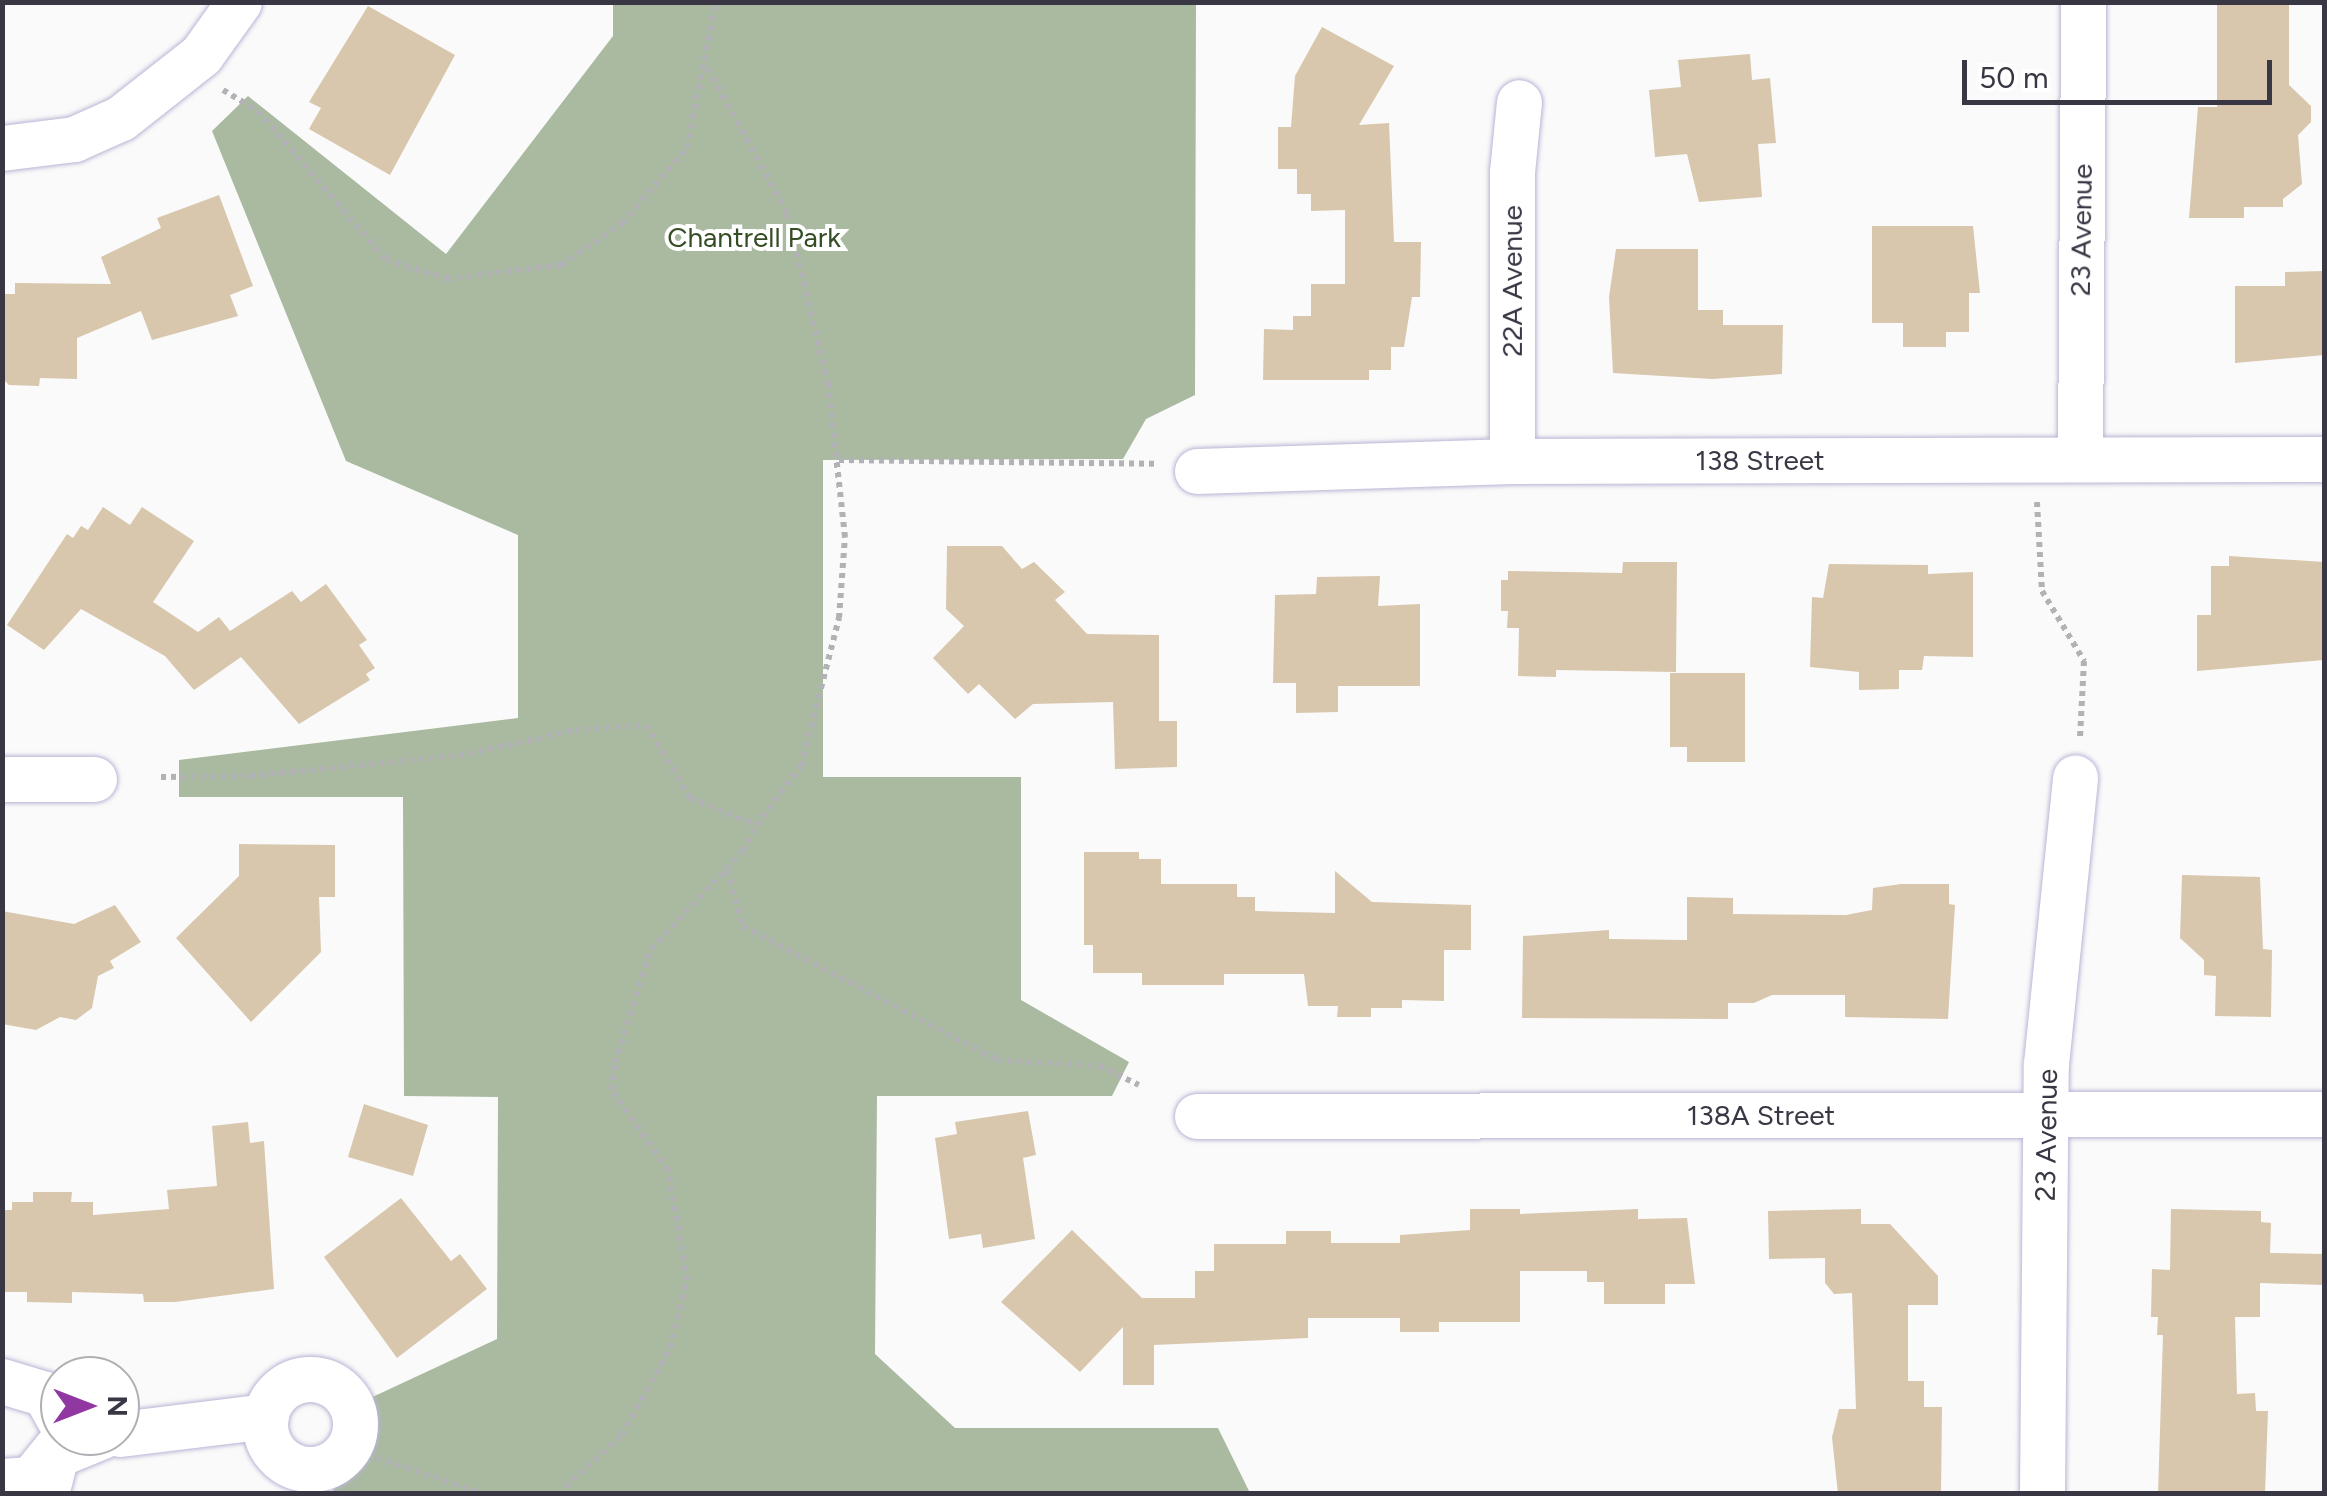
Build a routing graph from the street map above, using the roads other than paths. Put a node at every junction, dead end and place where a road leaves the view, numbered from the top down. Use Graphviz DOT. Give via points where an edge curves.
graph roads {
  1 [pos="239,2"];
  2 [pos="2083,2"];
  3 [pos="1519,102"];
  4 [pos="2,148"];
  5 [pos="2080,458"];
  6 [pos="2324,459"];
  7 [pos="1512,461"];
  8 [pos="1197,471"];
  9 [pos="2076,778"];
  10 [pos="2,779"];
  11 [pos="94,779"];
  12 [pos="2046,1114"];
  13 [pos="2324,1114"];
  14 [pos="1198,1116"];
  15 [pos="2,1381"];
  16 [pos="40,1392"];
  17 [pos="266,1416"];
  18 [pos="140,1432"];
  19 [pos="52,1456"];
  20 [pos="2,1482"];
  21 [pos="2042,1494"];
  1 -- 4 [label="street" via="212,72 74,139"];
  2 -- 5 [label="street, 23 Avenue"];
  3 -- 7 [label="street, 22A Avenue" via="1512,172"];
  5 -- 6 [label="street, 138 Street"];
  5 -- 7 [label="street, 138 Street"];
  7 -- 8 [label="street, 138 Street"];
  9 -- 12 [label="street, 23 Avenue"];
  10 -- 11 [label="street"];
  12 -- 13 [label="street, 138A Street"];
  12 -- 14 [label="street, 138A Street"];
  12 -- 21 [label="street, 23 Avenue"];
  15 -- 16 [label="street"];
  17 -- 18 [label="street"];
  19 -- 20 [label="street" via="31,1478"];
}
